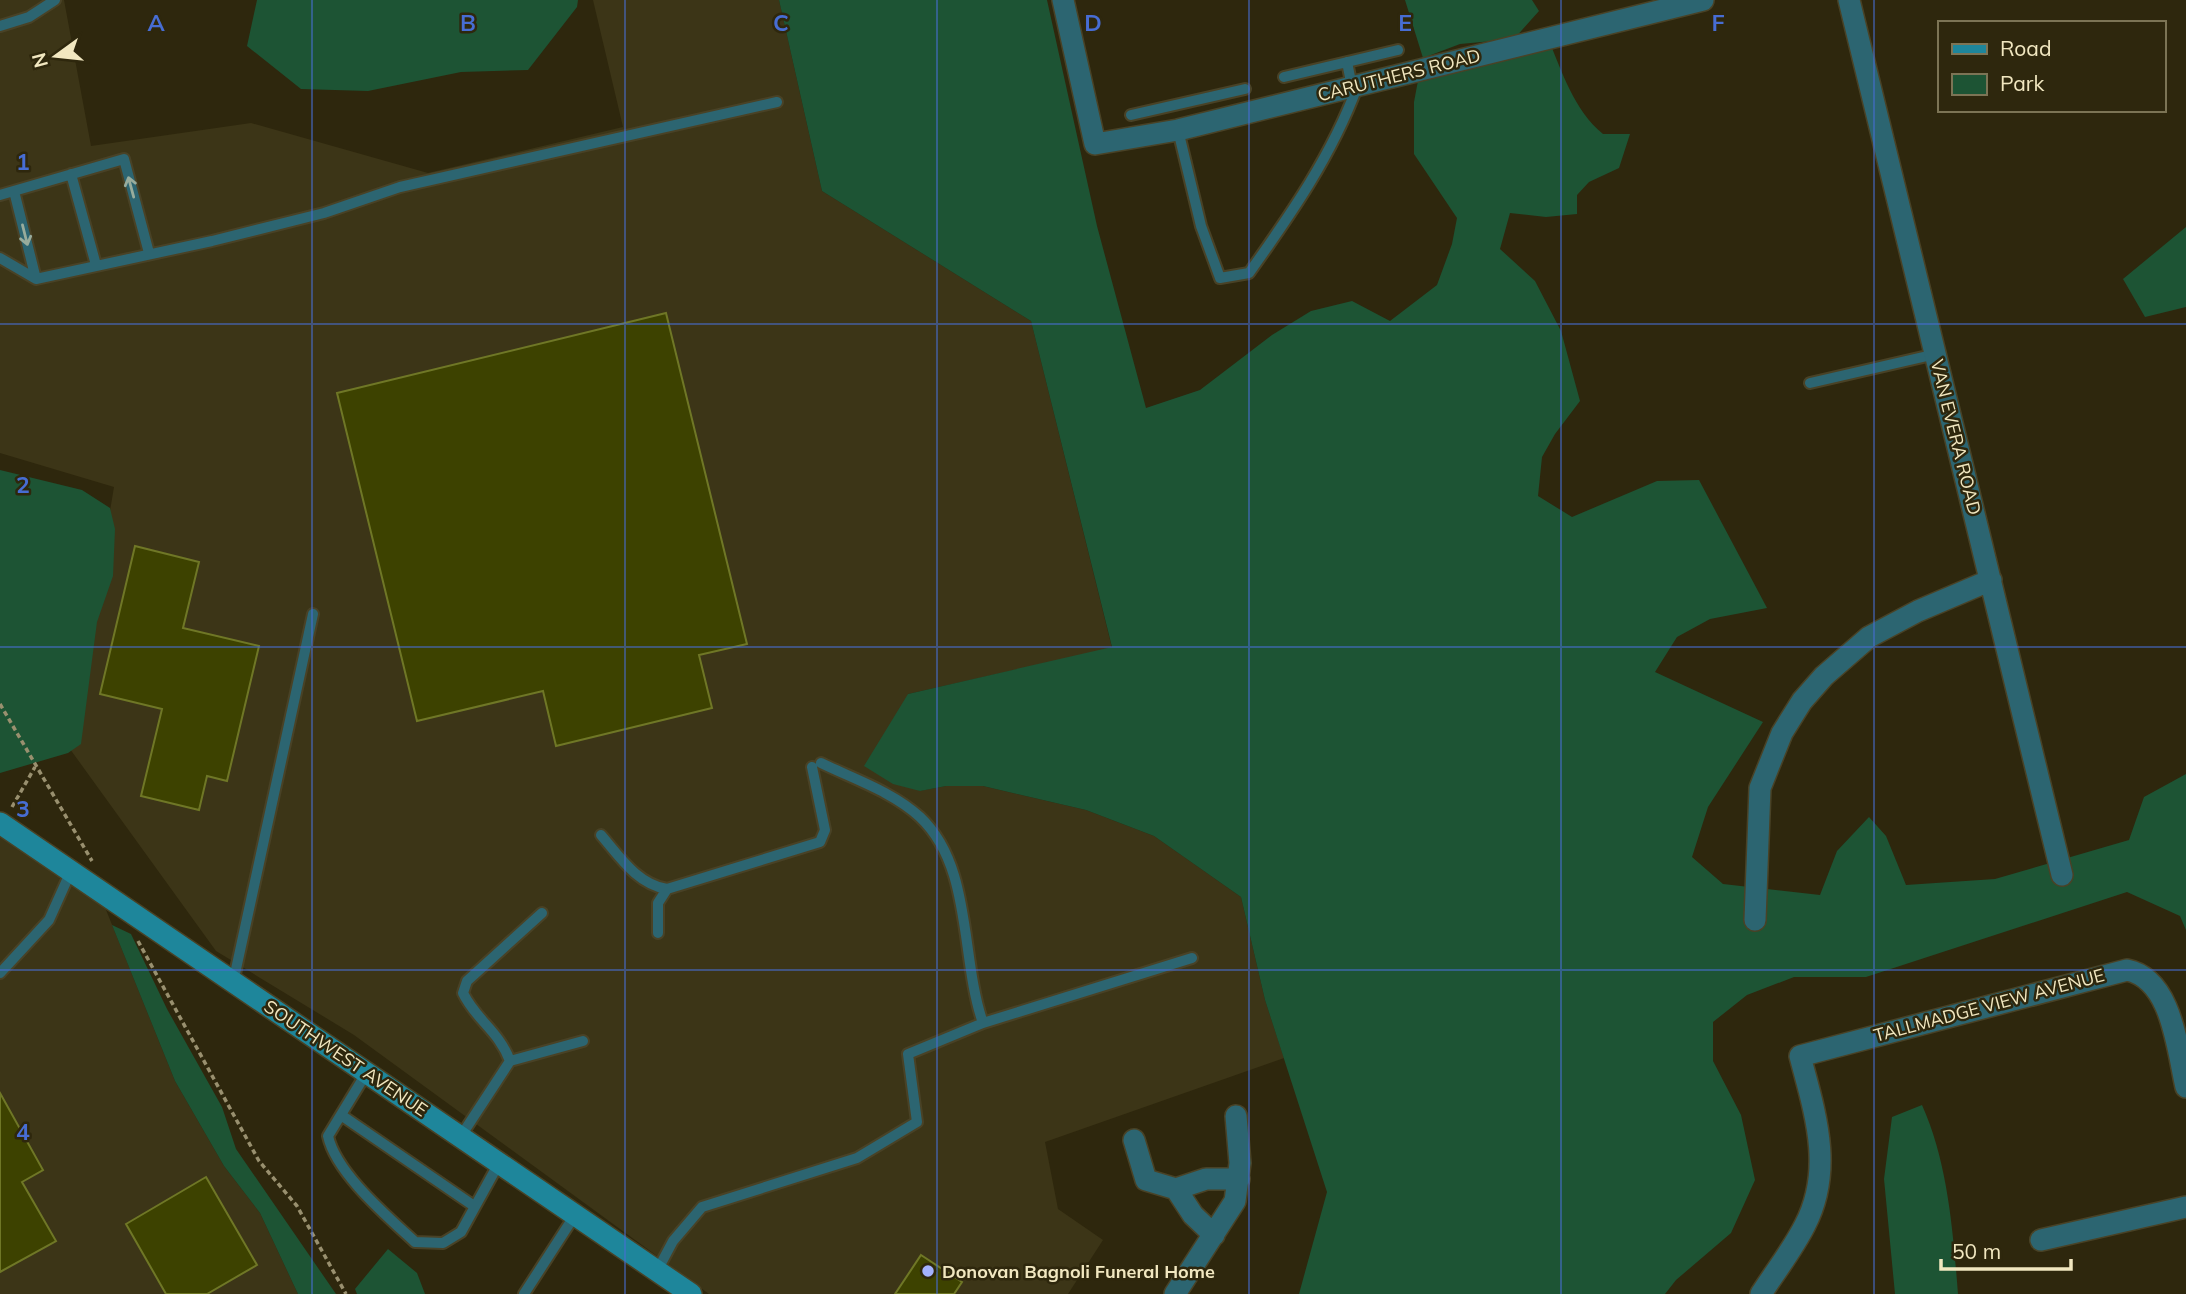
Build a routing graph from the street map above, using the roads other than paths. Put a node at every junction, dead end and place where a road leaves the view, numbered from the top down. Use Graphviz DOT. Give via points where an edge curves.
graph roads {
  1 [pos="55,0"];
  2 [pos="1063,0"];
  3 [pos="1703,0"];
  4 [pos="1849,0"];
  5 [pos="0,26"];
  6 [pos="1398,50"];
  7 [pos="1347,62"];
  8 [pos="1284,77"];
  9 [pos="1355,86"];
  10 [pos="1245,89"];
  11 [pos="1193,101"];
  12 [pos="777,102"];
  13 [pos="1131,115"];
  14 [pos="1188,127"];
  15 [pos="71,174"];
  16 [pos="14,191"];
  17 [pos="0,195"];
  18 [pos="149,253"];
  19 [pos="0,258"];
  20 [pos="96,265"];
  21 [pos="36,279"];
  22 [pos="1936,354"];
  23 [pos="1810,383"];
  24 [pos="1991,580"];
  25 [pos="313,614"];
  26 [pos="1,824"];
  27 [pos="601,835"];
  28 [pos="71,871"];
  29 [pos="2062,875"];
  30 [pos="667,889"];
  31 [pos="542,914"];
  32 [pos="1755,919"];
  33 [pos="658,933"];
  34 [pos="1192,958"];
  35 [pos="0,973"];
  36 [pos="233,983"];
  37 [pos="983,1023"];
  38 [pos="583,1041"];
  39 [pos="510,1060"];
  40 [pos="367,1072"];
  41 [pos="2186,1087"];
  42 [pos="341,1115"];
  43 [pos="1236,1116"];
  44 [pos="461,1136"];
  45 [pos="1134,1140"];
  46 [pos="499,1163"];
  47 [pos="1239,1179"];
  48 [pos="1176,1189"];
  49 [pos="474,1206"];
  50 [pos="2186,1207"];
  51 [pos="575,1215"];
  52 [pos="1214,1235"];
  53 [pos="2040,1240"];
  54 [pos="657,1271"];
  55 [pos="524,1294"];
  56 [pos="691,1294"];
  57 [pos="1175,1294"];
  58 [pos="1760,1294"];
  1 -- 5 [label="lane" via="29,17"];
  2 -- 14 [label="street, CARUTHERS ROAD" via="1095,144"];
  3 -- 9 [label="street, CARUTHERS ROAD"];
  4 -- 22 [label="street, VAN EVERA ROAD"];
  6 -- 7 [label="lane"];
  7 -- 8 [label="lane"];
  7 -- 9 [label="lane"];
  9 -- 14 [label="street, CARUTHERS ROAD"];
  9 -- 14 [label="lane" via="1342,128 1249,273 1220,278 1201,226"];
  10 -- 11 [label="lane"];
  11 -- 13 [label="lane"];
  11 -- 14 [label="lane"];
  12 -- 18 [label="lane" via="400,187 312,216"];
  15 -- 16 [label="lane"];
  18 -- 15 [label="lane, one-way" via="124,159"];
  15 -- 20 [label="lane"];
  16 -- 17 [label="lane"];
  16 -- 21 [label="lane, one-way"];
  18 -- 20 [label="lane"];
  19 -- 21 [label="lane"];
  20 -- 21 [label="lane"];
  22 -- 23 [label="lane"];
  22 -- 24 [label="street, VAN EVERA ROAD"];
  24 -- 29 [label="street, VAN EVERA ROAD"];
  24 -- 32 [label="street" via="1869,637 1831,668 1802,701 1782,733 1760,788"];
  25 -- 36 [label="lane"];
  26 -- 28 [label="street, SOUTHWEST AVENUE"];
  27 -- 30 [label="lane" via="636,874 652,886"];
  28 -- 35 [label="lane" via="49,920"];
  28 -- 36 [label="street, SOUTHWEST AVENUE"];
  30 -- 33 [label="lane" via="658,902"];
  30 -- 37 [label="lane" via="820,842 825,830 817,765 889,796 919,816 938,838 957,886 969,972"];
  31 -- 39 [label="lane" via="467,981 463,993 503,1041"];
  34 -- 37 [label="lane"];
  36 -- 40 [label="street, SOUTHWEST AVENUE"];
  37 -- 54 [label="lane" via="908,1054 917,1122 857,1158 702,1207 673,1241"];
  38 -- 39 [label="lane"];
  39 -- 44 [label="lane"];
  40 -- 42 [label="lane"];
  40 -- 44 [label="street, SOUTHWEST AVENUE"];
  41 -- 58 [label="street, TALLMADGE VIEW AVENUE" via="2158,988 2140,972 2127,970 1800,1056 1818,1126 1822,1153 1819,1181 1805,1227"];
  42 -- 49 [label="lane"];
  42 -- 49 [label="lane" via="328,1136 332,1154 415,1242 443,1243 461,1232"];
  43 -- 47 [label="street"];
  44 -- 46 [label="street, SOUTHWEST AVENUE"];
  45 -- 48 [label="street" via="1146,1180"];
  46 -- 49 [label="lane"];
  46 -- 51 [label="street, SOUTHWEST AVENUE"];
  47 -- 48 [label="street" via="1206,1179"];
  47 -- 52 [label="street" via="1235,1201"];
  48 -- 52 [label="street" via="1193,1216"];
  50 -- 53 [label="street"];
  51 -- 54 [label="street, SOUTHWEST AVENUE"];
  51 -- 55 [label="lane"];
  52 -- 57 [label="street"];
  54 -- 56 [label="street, SOUTHWEST AVENUE"];
}
